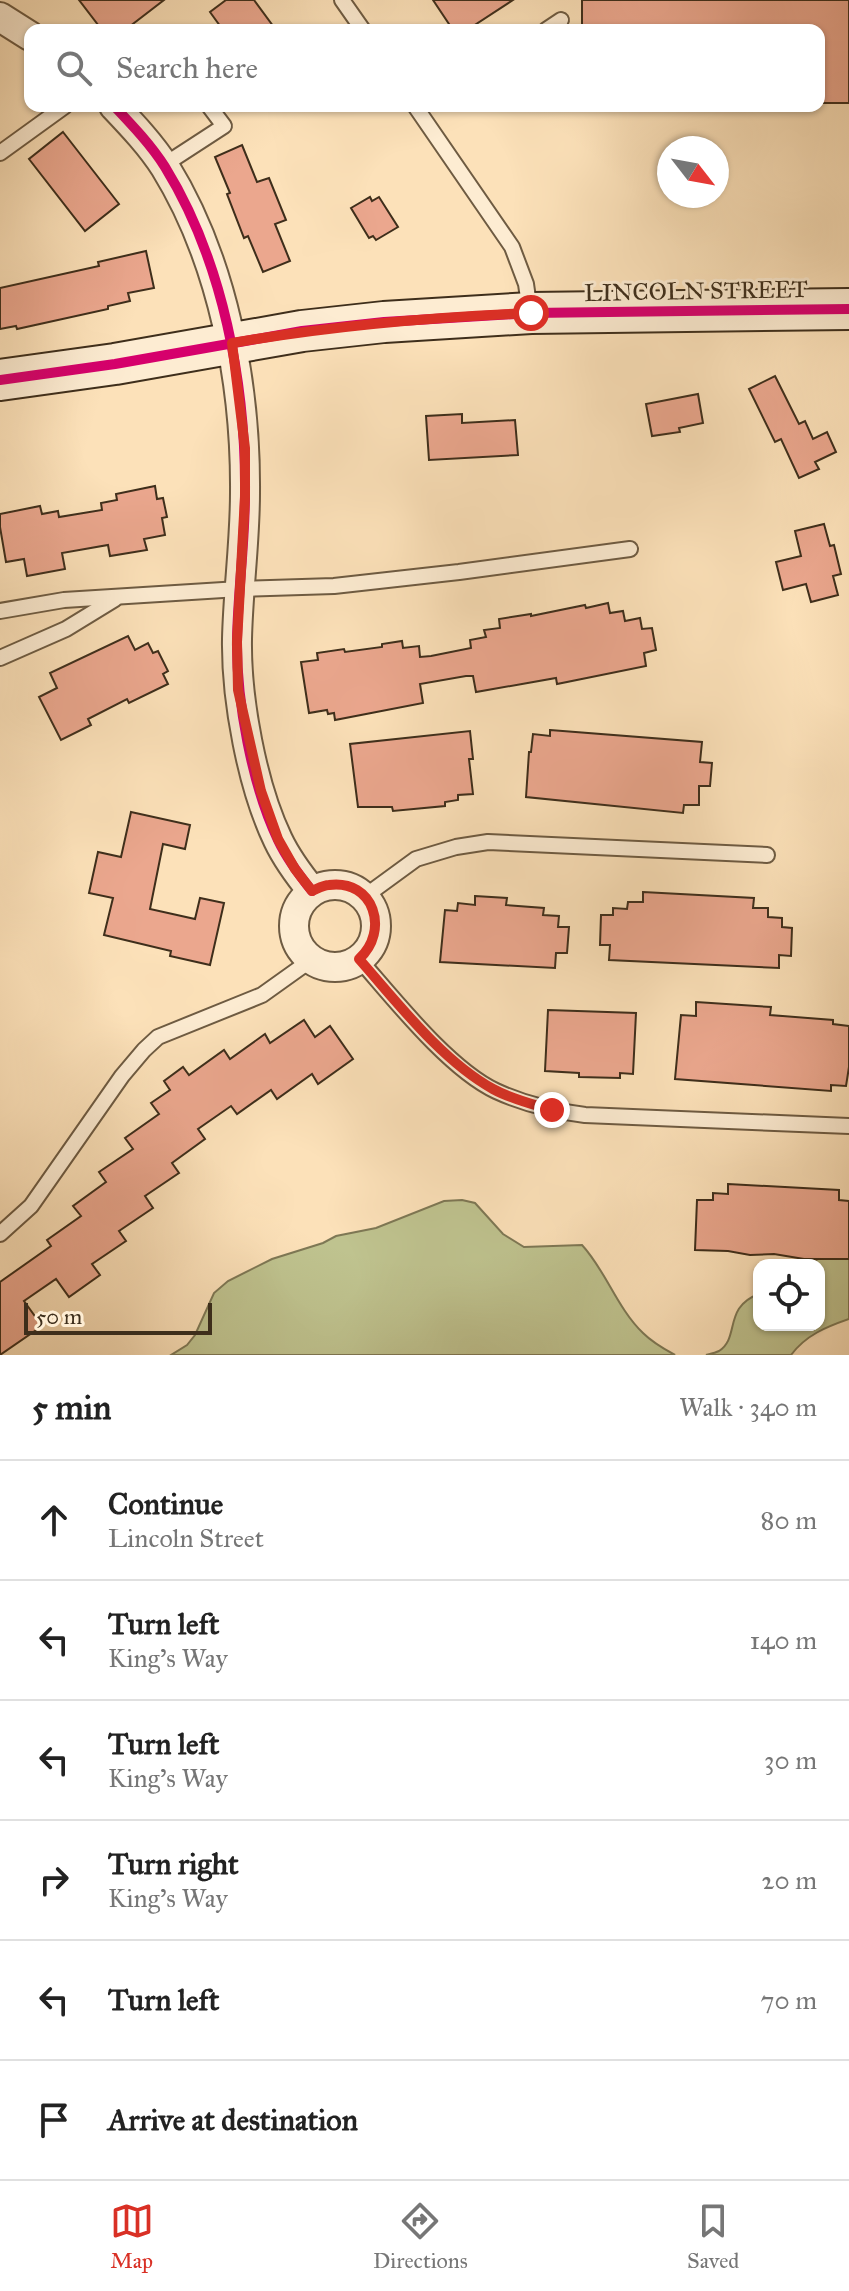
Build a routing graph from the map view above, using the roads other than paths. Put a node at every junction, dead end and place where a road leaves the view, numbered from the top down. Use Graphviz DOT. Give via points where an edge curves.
graph roads {
  1 [pos="342,0"];
  2 [pos="0,17"];
  3 [pos="561,20"];
  4 [pos="359,24"];
  5 [pos="555,24"];
  6 [pos="24,32"];
  7 [pos="57,112"];
  8 [pos="120,112"];
  9 [pos="214,112"];
  10 [pos="425,112"];
  11 [pos="0,153"];
  12 [pos="164,165"];
  13 [pos="849,309"];
  14 [pos="531,313"];
  15 [pos="232,343"];
  16 [pos="115,364"];
  17 [pos="0,380"];
  18 [pos="0,393"];
  19 [pos="630,549"];
  20 [pos="239,589"];
  21 [pos="119,597"];
  22 [pos="0,611"];
  23 [pos="0,658"];
  24 [pos="767,855"];
  25 [pos="312,891"];
  26 [pos="364,897"];
  27 [pos="359,959"];
  28 [pos="311,960"];
  29 [pos="849,1126"];
  30 [pos="0,1234"];
  1 -- 4 [label="lane"];
  2 -- 6 [label="street"];
  3 -- 5 [label="lane"];
  7 -- 11 [label="lane"];
  8 -- 12 [label="street"];
  9 -- 12 [label="lane" via="224,126"];
  10 -- 14 [label="lane" via="516,253"];
  12 -- 15 [label="street" via="204,249"];
  13 -- 14 [label="street, LINCOLN STREET"];
  14 -- 15 [label="street, LINCOLN STREET" via="384,322"];
  15 -- 16 [label="street, LINCOLN STREET"];
  15 -- 20 [label="street" via="245,448"];
  16 -- 17 [label="street, LINCOLN STREET"];
  16 -- 18 [label="street, LINCOLN STREET"];
  19 -- 20 [label="lane" via="334,586"];
  20 -- 21 [label="lane"];
  20 -- 25 [label="street" via="238,690 247,735 278,839"];
  21 -- 22 [label="lane"];
  21 -- 23 [label="lane" via="66,629"];
  24 -- 26 [label="lane" via="488,842 416,859"];
  25 -- 26 [label="street" via="333,884"];
  25 -- 28 [label="street" via="294,916 299,947"];
  26 -- 27 [label="street" via="376,927"];
  27 -- 28 [label="street" via="337,967"];
  27 -- 29 [label="lane" via="463,1069 523,1101 585,1115"];
  28 -- 30 [label="lane" via="262,995 151,1043 31,1206"];
}
